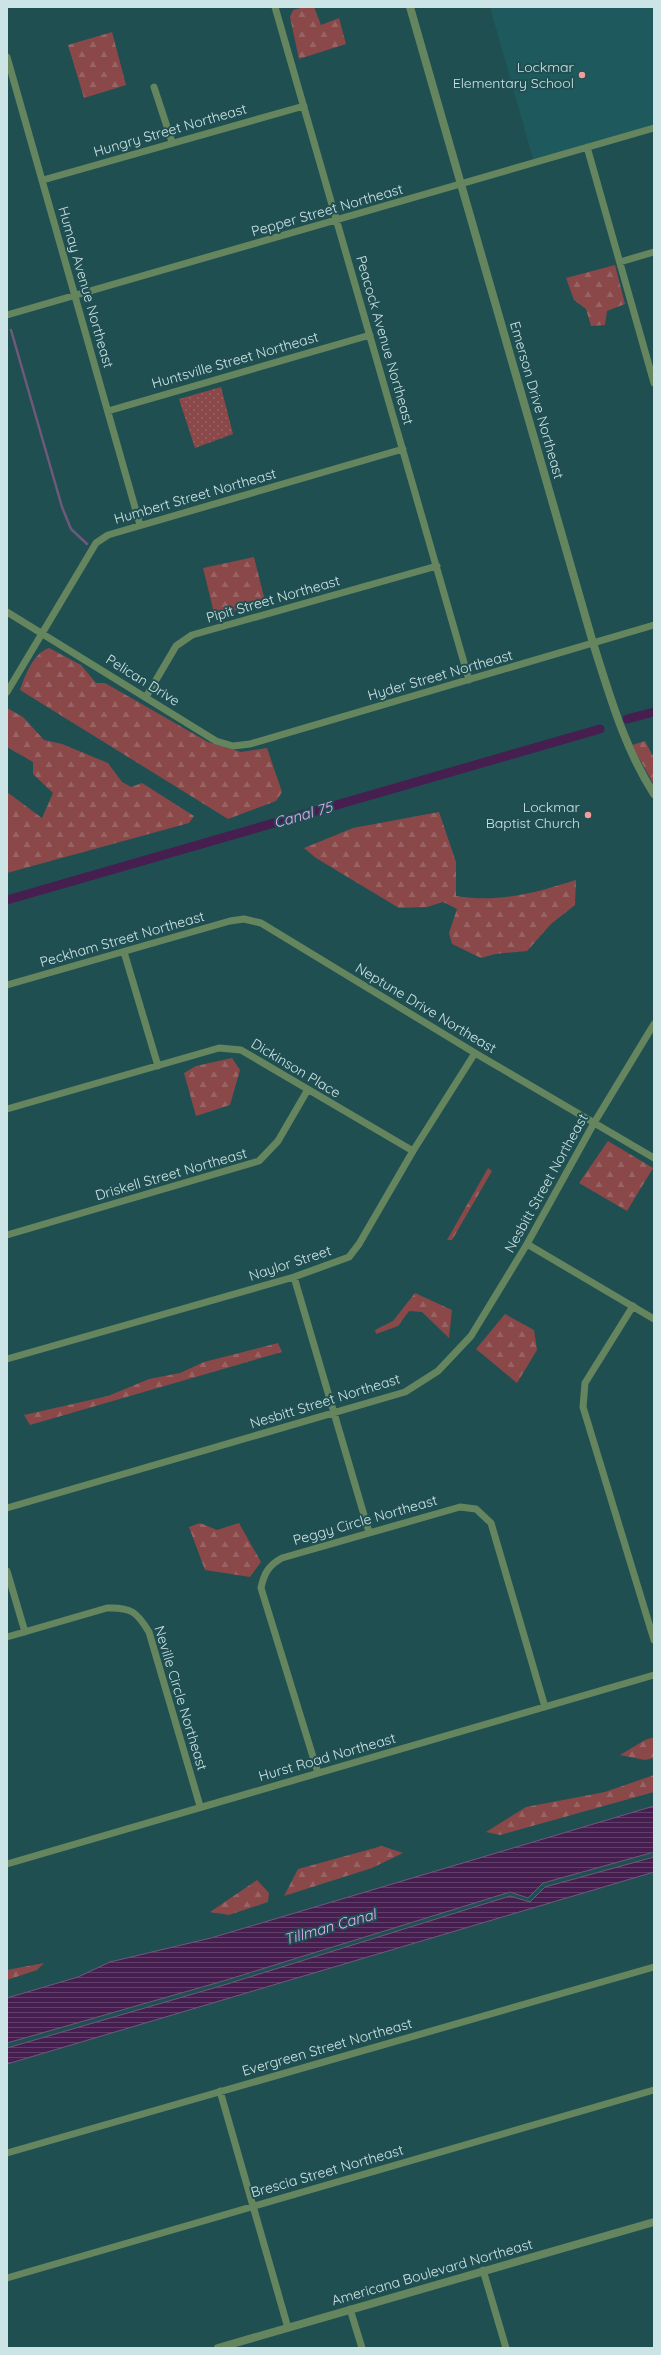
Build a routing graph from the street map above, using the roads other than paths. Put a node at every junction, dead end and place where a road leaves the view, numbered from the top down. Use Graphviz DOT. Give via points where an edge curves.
graph roads {
  1 [pos="276,7"];
  2 [pos="410,7"];
  3 [pos="7,57"];
  4 [pos="154,87"];
  5 [pos="304,106"];
  6 [pos="654,128"];
  7 [pos="172,142"];
  8 [pos="587,147"];
  9 [pos="43,180"];
  10 [pos="461,184"];
  11 [pos="337,220"];
  12 [pos="654,252"];
  13 [pos="620,262"];
  14 [pos="75,297"];
  15 [pos="7,315"];
  16 [pos="370,335"];
  17 [pos="654,380"];
  18 [pos="108,411"];
  19 [pos="403,449"];
  20 [pos="140,525"];
  21 [pos="437,566"];
  22 [pos="7,612"];
  23 [pos="654,625"];
  24 [pos="42,633"];
  25 [pos="593,643"];
  26 [pos="469,680"];
  27 [pos="7,692"];
  28 [pos="146,697"];
  29 [pos="232,746"];
  30 [pos="654,794"];
  31 [pos="244,919"];
  32 [pos="124,952"];
  33 [pos="7,985"];
  34 [pos="654,1024"];
  35 [pos="475,1053"];
  36 [pos="158,1066"];
  37 [pos="307,1091"];
  38 [pos="7,1109"];
  39 [pos="594,1123"];
  40 [pos="413,1151"];
  41 [pos="654,1158"];
  42 [pos="7,1235"];
  43 [pos="527,1244"];
  44 [pos="294,1277"];
  45 [pos="633,1306"];
  46 [pos="654,1319"];
  47 [pos="7,1359"];
  48 [pos="335,1413"];
  49 [pos="7,1508"];
  50 [pos="369,1532"];
  51 [pos="7,1571"];
  52 [pos="25,1632"];
  53 [pos="7,1637"];
  54 [pos="654,1640"];
  55 [pos="654,1676"];
  56 [pos="545,1707"];
  57 [pos="318,1773"];
  58 [pos="200,1806"];
  59 [pos="7,1864"];
  60 [pos="654,1967"];
  61 [pos="654,2090"];
  62 [pos="220,2091"];
  63 [pos="7,2153"];
  64 [pos="253,2206"];
  65 [pos="654,2222"];
  66 [pos="483,2270"];
  67 [pos="7,2278"];
  68 [pos="350,2309"];
  69 [pos="288,2328"];
  70 [pos="236,2346"];
  71 [pos="218,2348"];
  72 [pos="362,2348"];
  73 [pos="506,2348"];
  1 -- 5 [label="street, Peacock Avenue Northeast"];
  2 -- 10 [label="street, Emerson Drive Northeast"];
  3 -- 9 [label="street, Humay Avenue Northeast"];
  4 -- 7 [label="street"];
  5 -- 7 [label="street, Hungry Street Northeast"];
  5 -- 11 [label="street, Peacock Avenue Northeast"];
  6 -- 8 [label="street, Pepper Street Northeast"];
  7 -- 9 [label="street, Hungry Street Northeast"];
  8 -- 10 [label="street, Pepper Street Northeast"];
  8 -- 13 [label="street"];
  9 -- 14 [label="street, Humay Avenue Northeast"];
  10 -- 11 [label="street, Pepper Street Northeast"];
  10 -- 25 [label="street, Emerson Drive Northeast"];
  11 -- 14 [label="street, Pepper Street Northeast"];
  11 -- 16 [label="street, Peacock Avenue Northeast"];
  12 -- 13 [label="street"];
  13 -- 17 [label="street"];
  14 -- 15 [label="street, Pepper Street Northeast"];
  14 -- 18 [label="street, Humay Avenue Northeast"];
  16 -- 18 [label="street, Huntsville Street Northeast"];
  16 -- 19 [label="street, Peacock Avenue Northeast"];
  18 -- 20 [label="street, Humay Avenue Northeast"];
  19 -- 20 [label="street, Humbert Street Northeast"];
  19 -- 21 [label="street, Peacock Avenue Northeast"];
  20 -- 24 [label="street, Humbert Street Northeast" via="108,535 96,543"];
  21 -- 26 [label="street, Peacock Avenue Northeast"];
  21 -- 28 [label="street, Pipit Street Northeast" via="192,635 176,646"];
  22 -- 24 [label="street, Pelican Drive"];
  23 -- 25 [label="street, Hyder Street Northeast"];
  24 -- 27 [label="street, Humbert Street Northeast"];
  24 -- 28 [label="street, Pelican Drive"];
  25 -- 26 [label="street, Hyder Street Northeast"];
  25 -- 30 [label="street, Emerson Drive Northeast" via="620,728 640,773"];
  26 -- 29 [label="street, Hyder Street Northeast" via="250,744"];
  28 -- 29 [label="street, Pelican Drive" via="216,741"];
  31 -- 32 [label="street, Peckham Street Northeast"];
  31 -- 35 [label="street, Neptune Drive Northeast" via="261,923"];
  32 -- 33 [label="street, Peckham Street Northeast"];
  32 -- 36 [label="street"];
  34 -- 39 [label="street, Nesbitt Street Northeast"];
  35 -- 39 [label="street, Neptune Drive Northeast"];
  35 -- 40 [label="street, Naylor Street"];
  36 -- 37 [label="street, Dickinson Place" via="219,1048 241,1050"];
  36 -- 38 [label="street, Dickinson Place"];
  37 -- 40 [label="street, Dickinson Place"];
  37 -- 42 [label="street, Driskell Street Northeast" via="278,1141 259,1161"];
  39 -- 41 [label="street, Neptune Drive Northeast"];
  39 -- 43 [label="street, Nesbitt Street Northeast"];
  40 -- 44 [label="street, Naylor Street" via="349,1257"];
  43 -- 45 [label="street"];
  43 -- 48 [label="street, Nesbitt Street Northeast" via="471,1336 438,1371 405,1392"];
  44 -- 47 [label="street, Naylor Street"];
  44 -- 48 [label="street"];
  45 -- 46 [label="street"];
  45 -- 54 [label="street" via="585,1383 583,1407"];
  48 -- 49 [label="street, Nesbitt Street Northeast"];
  48 -- 50 [label="street"];
  50 -- 56 [label="street, Peggy Circle Northeast" via="460,1507 476,1509 491,1523"];
  50 -- 57 [label="street, Peggy Circle Northeast" via="282,1558 272,1564 263,1577 261,1588"];
  51 -- 52 [label="street"];
  52 -- 53 [label="street, Neville Circle Northeast"];
  52 -- 58 [label="street, Neville Circle Northeast" via="107,1608 123,1607 138,1615 149,1632"];
  55 -- 56 [label="street, Hurst Road Northeast"];
  56 -- 57 [label="street, Hurst Road Northeast"];
  57 -- 58 [label="street, Hurst Road Northeast"];
  58 -- 59 [label="street, Hurst Road Northeast"];
  60 -- 62 [label="street, Evergreen Street Northeast"];
  61 -- 64 [label="street, Brescia Street Northeast"];
  62 -- 63 [label="street, Evergreen Street Northeast"];
  62 -- 64 [label="street"];
  64 -- 67 [label="street, Brescia Street Northeast"];
  64 -- 69 [label="street"];
  65 -- 66 [label="street, Americana Boulevard Northeast"];
  66 -- 68 [label="street, Americana Boulevard Northeast"];
  66 -- 73 [label="street"];
  68 -- 69 [label="street, Americana Boulevard Northeast"];
  68 -- 72 [label="street"];
  69 -- 70 [label="street, Americana Boulevard Northeast"];
  70 -- 71 [label="street, Americana Boulevard Northeast"];
}
